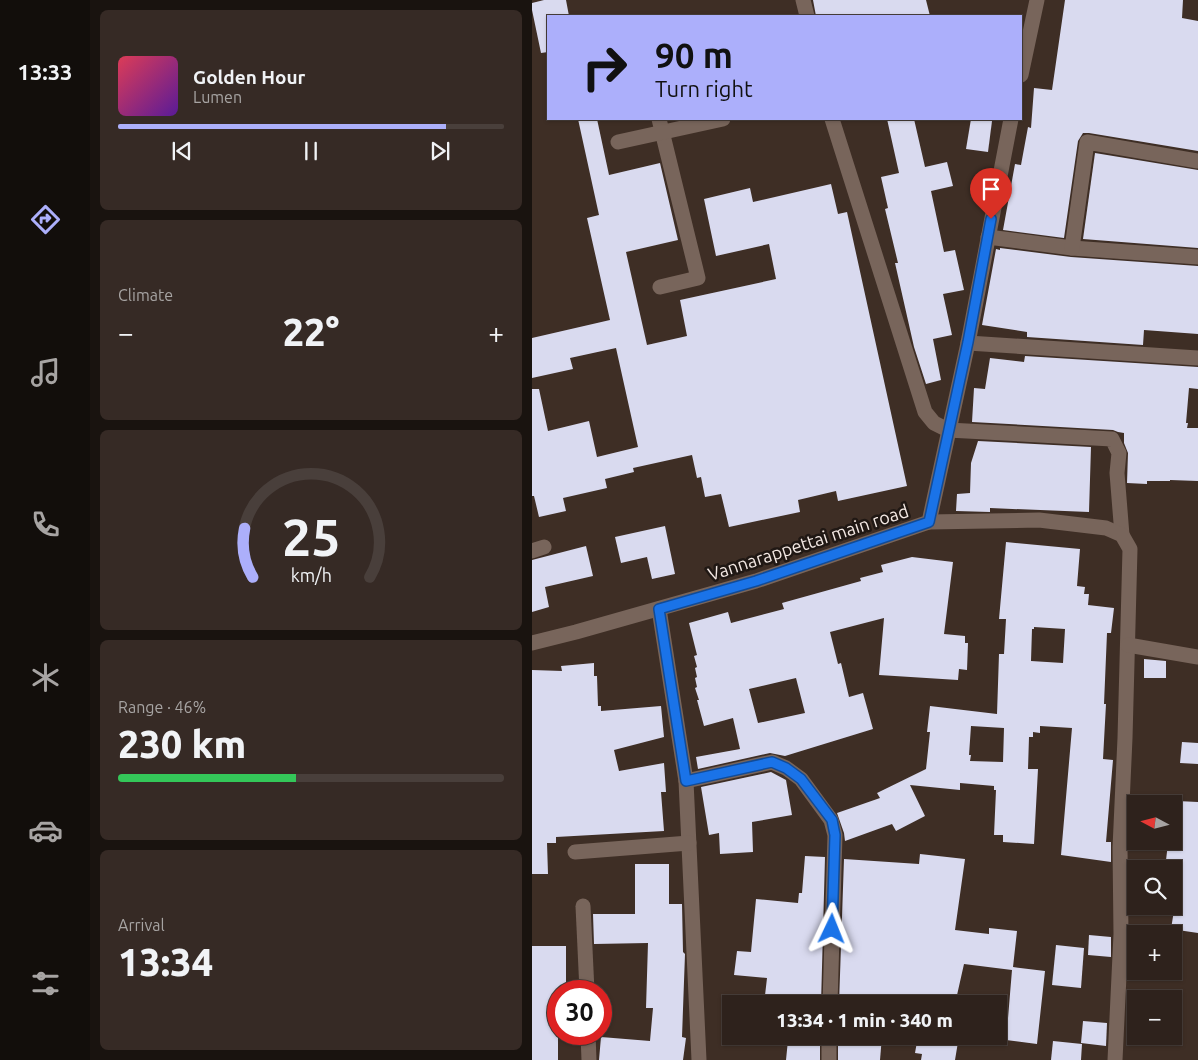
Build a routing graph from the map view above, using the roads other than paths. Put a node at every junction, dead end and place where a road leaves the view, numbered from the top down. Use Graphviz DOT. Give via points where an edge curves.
graph roads {
  1 [pos="803,0"];
  2 [pos="1037,0"];
  3 [pos="807,15"];
  4 [pos="1022,71"];
  5 [pos="713,120"];
  6 [pos="832,120"];
  7 [pos="1011,120"];
  8 [pos="661,125"];
  9 [pos="618,142"];
  10 [pos="1198,161"];
  11 [pos="988,237"];
  12 [pos="1072,248"];
  13 [pos="1198,257"];
  14 [pos="660,287"];
  15 [pos="968,342"];
  16 [pos="1198,358"];
  17 [pos="948,430"];
  18 [pos="929,522"];
  19 [pos="1122,536"];
  20 [pos="659,609"];
  21 [pos="532,643"];
  22 [pos="1128,645"];
  23 [pos="1198,657"];
  24 [pos="686,781"];
  25 [pos="690,843"];
  26 [pos="575,852"];
  27 [pos="584,906"];
  28 [pos="586,980"];
  29 [pos="830,995"];
  30 [pos="588,1045"];
  31 [pos="829,1045"];
  32 [pos="589,1060"];
  33 [pos="699,1060"];
  34 [pos="828,1060"];
  35 [pos="1115,1060"];
  1 -- 3 [label="street"];
  2 -- 4 [label="street"];
  5 -- 8 [label="street"];
  6 -- 17 [label="street" via="925,412 934,423"];
  7 -- 11 [label="street, Vannarappettai main road"];
  8 -- 9 [label="street"];
  8 -- 14 [label="street" via="698,278"];
  10 -- 12 [label="street" via="1087,142"];
  11 -- 12 [label="street"];
  11 -- 15 [label="street, Vannarappettai main road"];
  12 -- 13 [label="street"];
  15 -- 16 [label="street"];
  15 -- 17 [label="street, Vannarappettai main road"];
  17 -- 18 [label="street, Vannarappettai main road"];
  17 -- 19 [label="street" via="1112,438 1119,453 1117,473"];
  18 -- 19 [label="street" via="1039,520 1106,528"];
  18 -- 20 [label="street, Vannarappettai main road" via="756,581"];
  19 -- 22 [label="street" via="1130,549"];
  20 -- 21 [label="street, Vannarappettai main road"];
  20 -- 24 [label="street"];
  22 -- 23 [label="street"];
  22 -- 35 [label="street"];
  24 -- 25 [label="street"];
  24 -- 29 [label="street" via="772,762 801,779 825,809 832,820 835,835"];
  25 -- 26 [label="street"];
  25 -- 33 [label="street"];
  27 -- 28 [label="street"];
  30 -- 32 [label="street"];
  31 -- 34 [label="street"];
}
